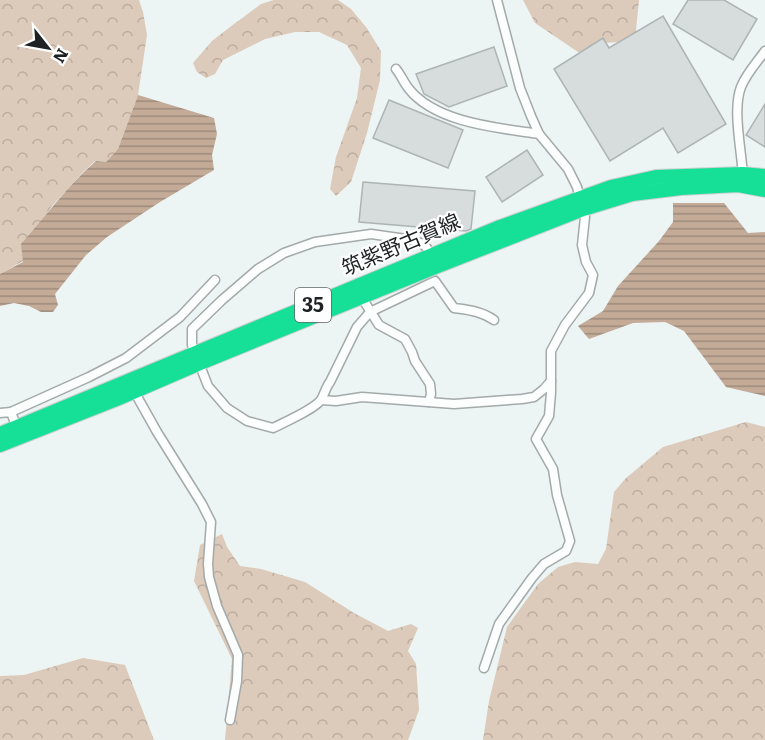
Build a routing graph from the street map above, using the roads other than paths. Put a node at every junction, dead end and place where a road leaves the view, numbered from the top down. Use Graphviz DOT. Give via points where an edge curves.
graph roads {
  1 [pos="497,0"];
  2 [pos="765,51"];
  3 [pos="396,69"];
  4 [pos="539,134"];
  5 [pos="765,176"];
  6 [pos="743,180"];
  7 [pos="765,190"];
  8 [pos="582,203"];
  9 [pos="433,262"];
  10 [pos="215,280"];
  11 [pos="362,298"];
  12 [pos="370,312"];
  13 [pos="494,320"];
  14 [pos="198,358"];
  15 [pos="551,381"];
  16 [pos="134,391"];
  17 [pos="321,400"];
  18 [pos="429,402"];
  19 [pos="11,412"];
  20 [pos="0,413"];
  21 [pos="19,432"];
  22 [pos="0,434"];
  23 [pos="0,445"];
  24 [pos="483,668"];
  25 [pos="230,720"];
  1 -- 4 [label="street" via="520,88"];
  2 -- 6 [label="street" via="740,89"];
  3 -- 4 [label="street" via="421,100 451,117"];
  4 -- 8 [label="street" via="568,169"];
  5 -- 6 [label="main road, 筑紫野古賀線 / 35"];
  6 -- 7 [label="main road, 筑紫野古賀線 / 35"];
  6 -- 8 [label="main road, 筑紫野古賀線 / 35" via="657,177 611,187"];
  8 -- 9 [label="main road, 筑紫野古賀線 / 35" via="500,227"];
  8 -- 15 [label="street" via="582,245 593,275 589,293 551,351"];
  9 -- 11 [label="main road, 筑紫野古賀線 / 35"];
  9 -- 14 [label="main road, 筑紫野古賀線 / 35"];
  9 -- 14 [label="street" via="421,243 371,234 315,242 284,253 258,269 192,329 192,345"];
  10 -- 19 [label="street" via="180,317 126,358"];
  11 -- 12 [label="street"];
  11 -- 14 [label="main road, 筑紫野古賀線 / 35"];
  12 -- 13 [label="street" via="435,281 454,308"];
  12 -- 17 [label="street" via="357,327"];
  12 -- 18 [label="street" via="380,325 405,339 430,384"];
  14 -- 16 [label="main road, 筑紫野古賀線 / 35"];
  14 -- 17 [label="street" via="208,386 227,408 247,421 273,428"];
  14 -- 21 [label="main road, 筑紫野古賀線 / 35"];
  15 -- 18 [label="street" via="534,397 454,404"];
  15 -- 24 [label="street" via="549,417 536,439 553,469 570,541 566,551 544,564 532,578 499,624"];
  16 -- 21 [label="main road, 筑紫野古賀線 / 35"];
  16 -- 25 [label="street" via="211,522 209,577 238,655"];
  17 -- 18 [label="street" via="362,397"];
  19 -- 20 [label="street"];
  19 -- 21 [label="street"];
  21 -- 22 [label="main road, 筑紫野古賀線 / 35"];
  21 -- 23 [label="main road, 筑紫野古賀線 / 35"];
}
